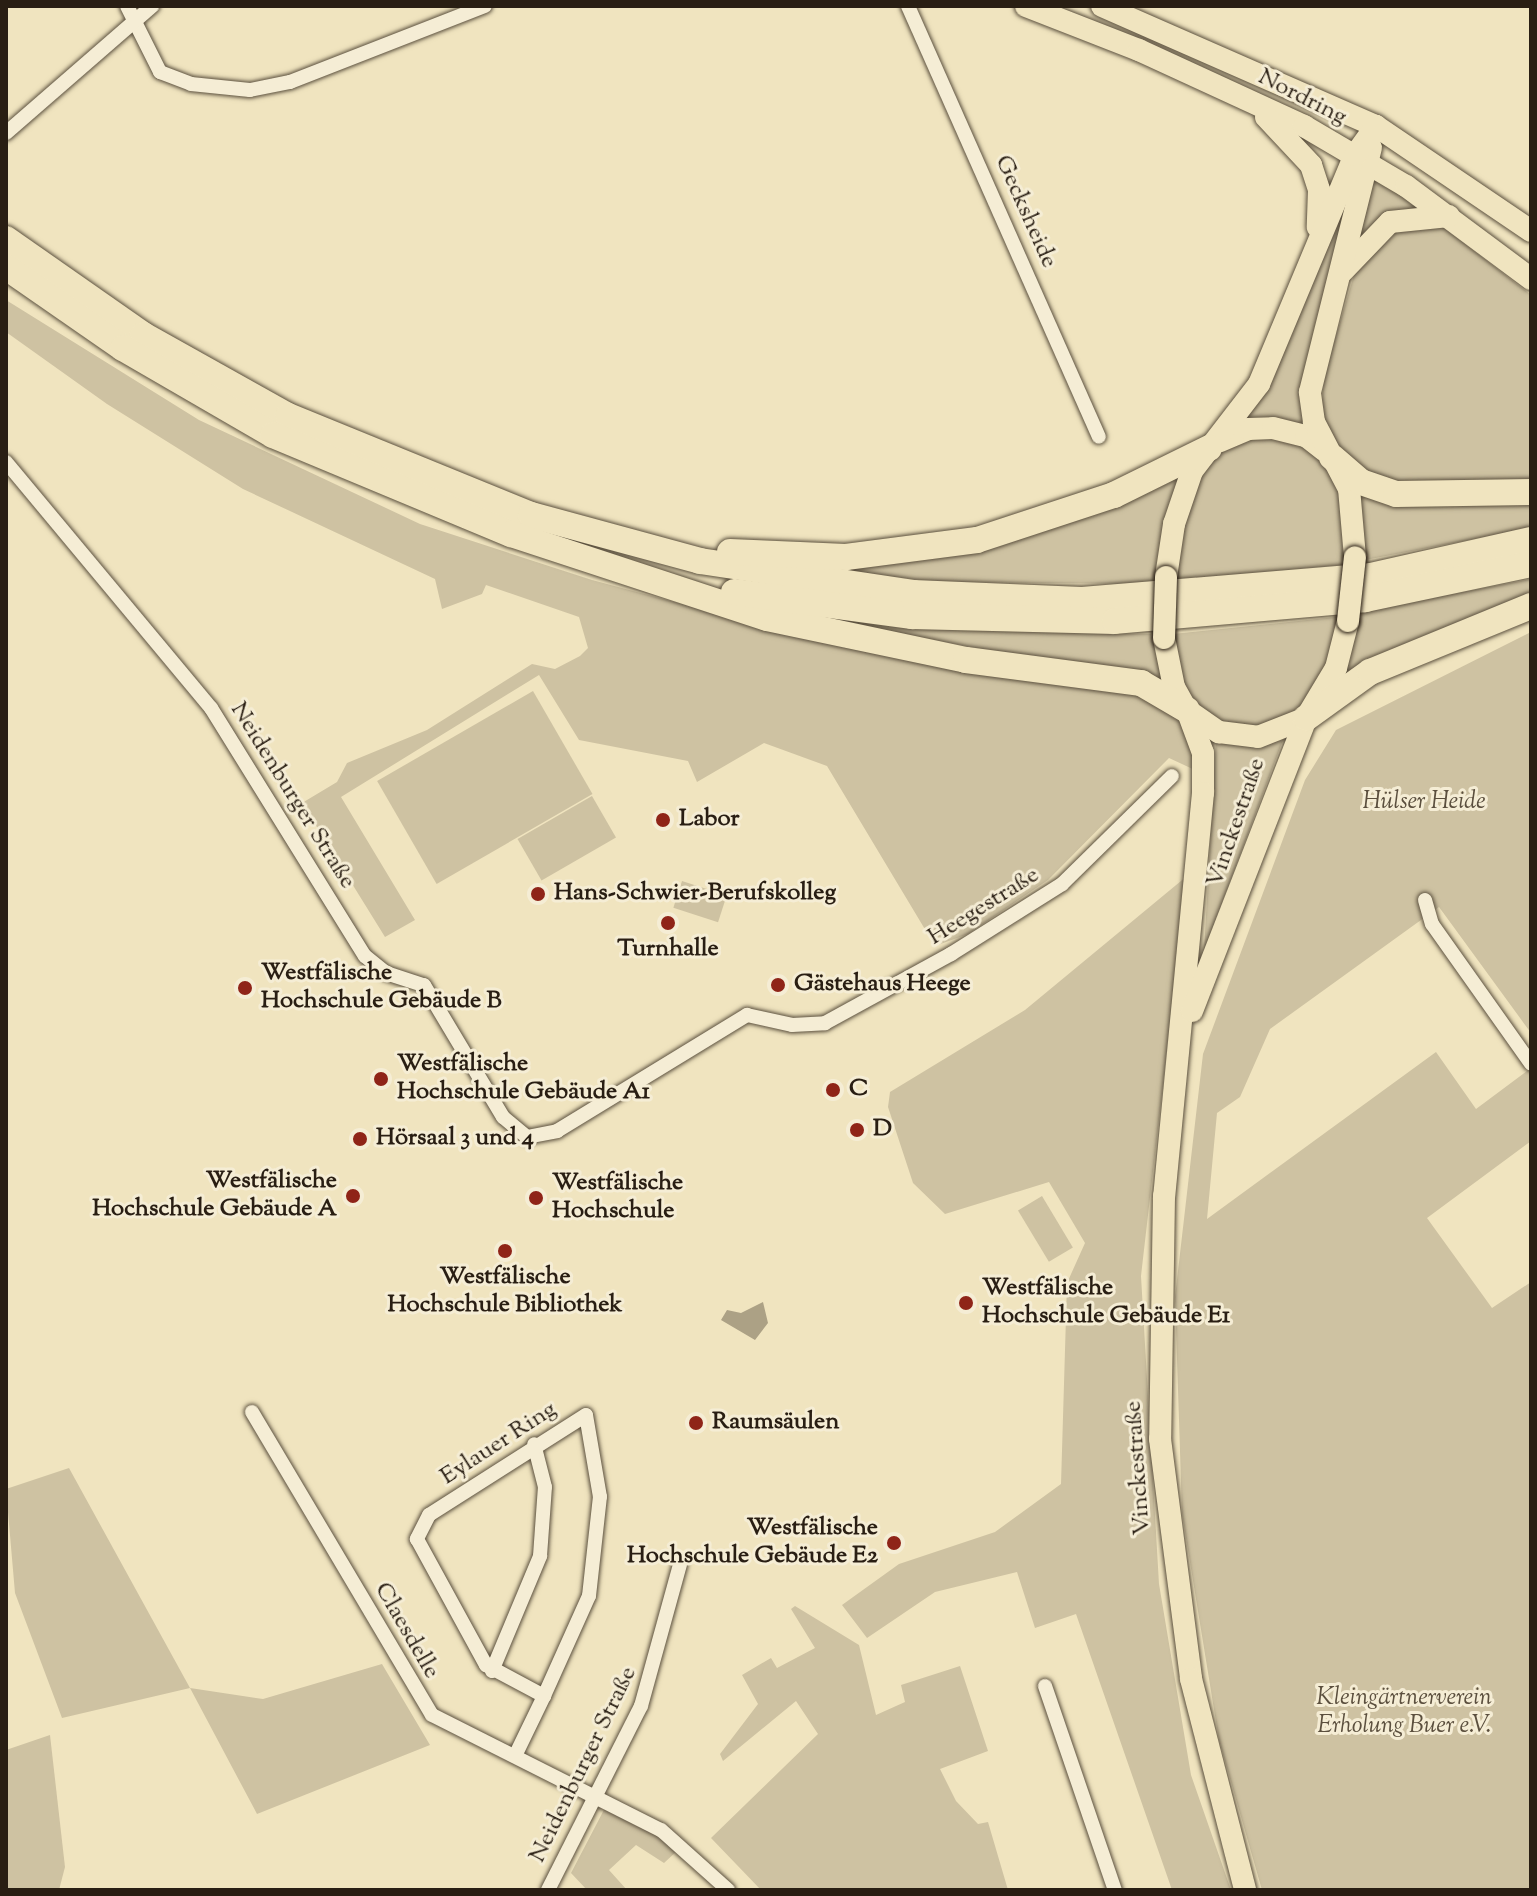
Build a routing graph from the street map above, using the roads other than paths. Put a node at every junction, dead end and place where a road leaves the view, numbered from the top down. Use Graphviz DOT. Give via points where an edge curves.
graph roads {
  1 [pos="127,6"];
  2 [pos="152,6"];
  3 [pos="485,6"];
  4 [pos="908,6"];
  5 [pos="1026,6"];
  6 [pos="1102,6"];
  7 [pos="133,23"];
  8 [pos="1240,94"];
  9 [pos="1376,126"];
  10 [pos="6,133"];
  11 [pos="1361,158"];
  12 [pos="1449,216"];
  13 [pos="1531,231"];
  14 [pos="6,239"];
  15 [pos="1316,244"];
  16 [pos="6,267"];
  17 [pos="1337,278"];
  18 [pos="1531,279"];
  19 [pos="1099,437"];
  20 [pos="1209,448"];
  21 [pos="1332,457"];
  22 [pos="6,462"];
  23 [pos="1531,492"];
  24 [pos="1531,540"];
  25 [pos="627,543"];
  26 [pos="598,561"];
  27 [pos="1531,564"];
  28 [pos="1531,606"];
  29 [pos="1187,710"];
  30 [pos="1306,718"];
  31 [pos="1172,776"];
  32 [pos="1425,900"];
  33 [pos="1183,1034"];
  34 [pos="1531,1064"];
  35 [pos="537,1138"];
  36 [pos="252,1412"];
  37 [pos="534,1444"];
  38 [pos="680,1564"];
  39 [pos="492,1671"];
  40 [pos="1045,1686"];
  41 [pos="544,1696"];
  42 [pos="515,1756"];
  43 [pos="596,1793"];
  44 [pos="548,1890"];
  45 [pos="728,1890"];
  46 [pos="1115,1890"];
  47 [pos="1245,1890"];
  1 -- 7 [label="street"];
  2 -- 7 [label="street"];
  3 -- 7 [label="street" via="290,82 250,90 174,80 160,72"];
  4 -- 19 [label="street, Gecksheide"];
  5 -- 8 [label="main road, Nordring"];
  6 -- 9 [label="main road, Nordring"];
  7 -- 10 [label="street"];
  8 -- 11 [label="main road, Nordring"];
  8 -- 15 [label="main road" via="1288,135 1311,165 1320,200"];
  9 -- 11 [label="main road"];
  9 -- 13 [label="main road, Nordring"];
  11 -- 12 [label="main road, Nordring"];
  11 -- 15 [label="main road"];
  11 -- 17 [label="main road"];
  12 -- 17 [label="main road" via="1390,222"];
  12 -- 18 [label="main road, Nordring"];
  14 -- 25 [label="highway" via="143,335 288,416 397,466"];
  15 -- 20 [label="main road" via="1259,384"];
  16 -- 26 [label="highway" via="123,348 273,435 389,488"];
  17 -- 21 [label="main road" via="1310,392 1314,422"];
  20 -- 21 [label="main road" via="1248,429 1273,428 1306,436"];
  20 -- 25 [label="highway" via="1114,495 1024,529 930,549 821,557"];
  20 -- 29 [label="main road, bridge" via="1177,509 1166,577 1164,638 1174,687"];
  21 -- 23 [label="highway" via="1361,482 1396,494"];
  21 -- 30 [label="main road, bridge" via="1349,489 1355,557 1336,668"];
  22 -- 35 [label="street, Neidenburger Straße" via="211,708 365,956 386,973 424,985 509,1125"];
  24 -- 25 [label="highway" via="1371,576 1082,600 810,582"];
  26 -- 27 [label="highway" via="814,606 1064,622 1218,615 1365,599"];
  26 -- 29 [label="highway" via="767,618 966,660 1141,683"];
  28 -- 30 [label="highway" via="1370,672"];
  29 -- 30 [label="main road" via="1219,732 1242,737 1270,736"];
  29 -- 33 [label="main road, Vinckestraße" via="1204,764"];
  30 -- 33 [label="main road, Vinckestraße"];
  31 -- 35 [label="street, Heegestraße" via="1062,884 951,954 825,1023 792,1025 747,1015"];
  32 -- 34 [label="street" via="1432,924"];
  33 -- 47 [label="main road, Vinckestraße" via="1164,1196 1160,1439 1191,1679"];
  36 -- 42 [label="street, Claesdelle" via="426,1707 446,1724"];
  37 -- 39 [label="street" via="545,1487 540,1556"];
  37 -- 39 [label="street, Eylauer Ring" via="422,1520 417,1539"];
  37 -- 41 [label="street, Eylauer Ring" via="586,1415 600,1497 589,1596"];
  38 -- 43 [label="street, Neidenburger Straße" via="641,1706"];
  39 -- 41 [label="street"];
  40 -- 46 [label="street"];
  41 -- 42 [label="street, Eylauer Ring"];
  42 -- 43 [label="street, Claesdelle"];
  43 -- 44 [label="street, Neidenburger Straße"];
  43 -- 45 [label="street, Claesdelle" via="661,1830"];
}
